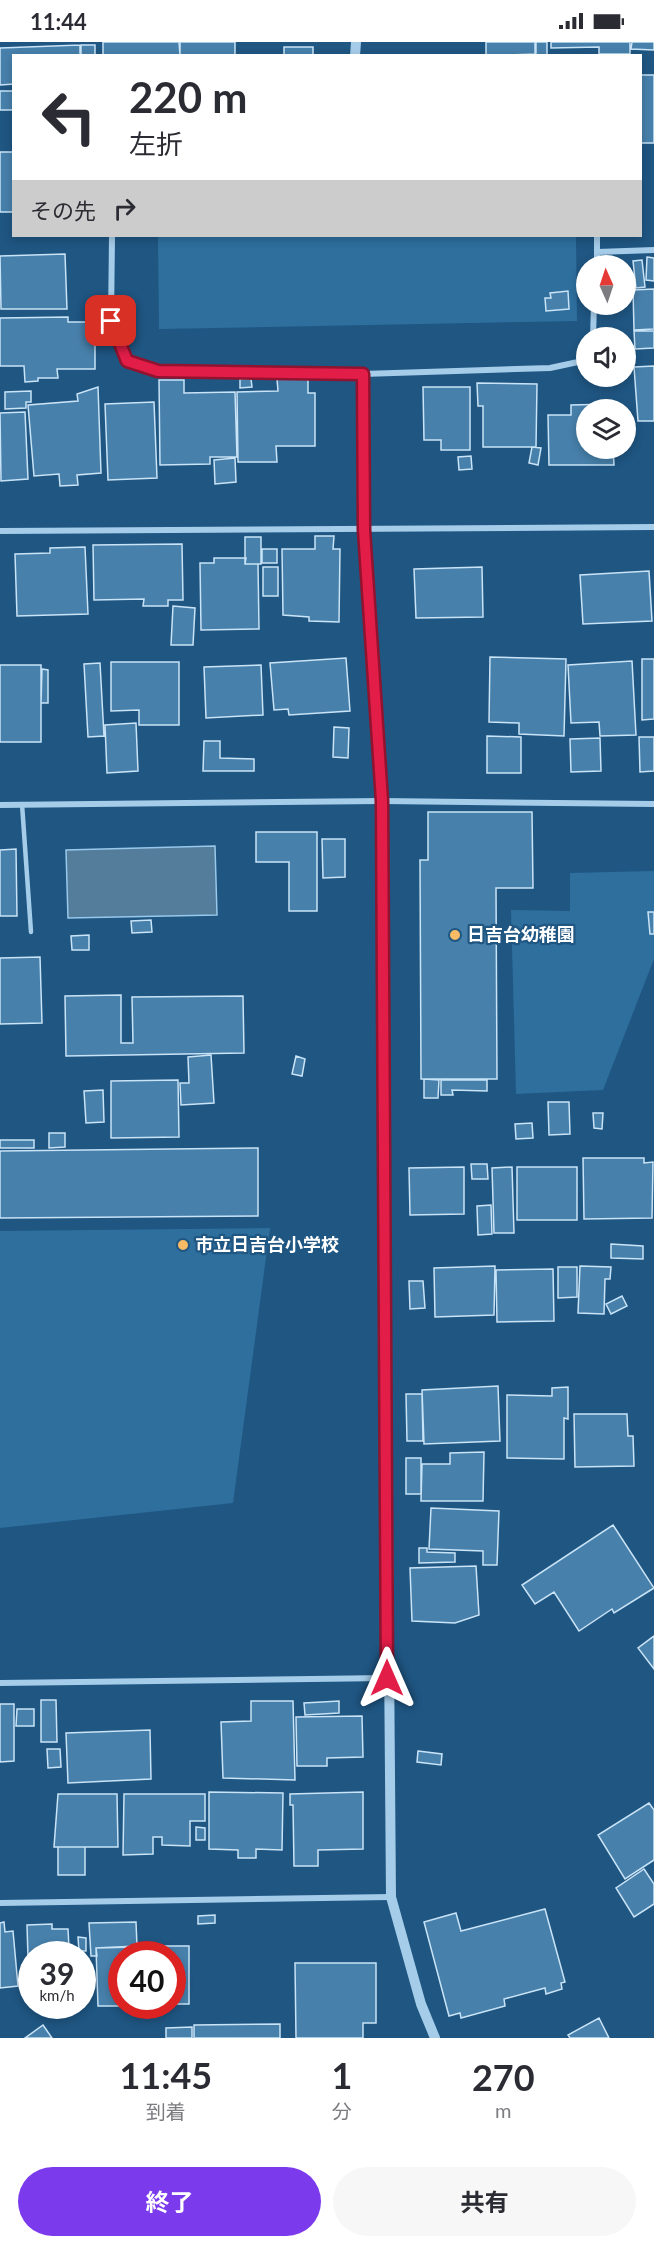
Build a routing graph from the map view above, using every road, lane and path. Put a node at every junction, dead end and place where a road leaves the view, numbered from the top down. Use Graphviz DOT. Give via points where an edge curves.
graph roads {
  1 [pos="112,237"];
  2 [pos="597,237"];
  3 [pos="654,250"];
  4 [pos="597,252"];
  5 [pos="576,362"];
  6 [pos="363,374"];
  7 [pos="654,527"];
  8 [pos="364,530"];
  9 [pos="0,531"];
  10 [pos="382,801"];
  11 [pos="22,804"];
  12 [pos="654,804"];
  13 [pos="0,805"];
  14 [pos="31,932"];
  15 [pos="387,1678"];
  16 [pos="0,1683"];
  17 [pos="391,1898"];
  18 [pos="0,1904"];
  19 [pos="435,2038"];
  1 -- 6 [label="street" via="111,321 127,361 158,371"];
  2 -- 4 [label="street"];
  3 -- 4 [label="street"];
  5 -- 6 [label="street" via="550,368"];
  6 -- 8 [label="street"];
  7 -- 8 [label="street"];
  8 -- 9 [label="street"];
  8 -- 10 [label="street"];
  10 -- 11 [label="street"];
  10 -- 12 [label="street"];
  10 -- 15 [label="street"];
  11 -- 13 [label="street"];
  11 -- 14 [label="lane"];
  15 -- 16 [label="street"];
  15 -- 17 [label="street"];
  17 -- 18 [label="street"];
  17 -- 19 [label="street" via="421,2004"];
}
